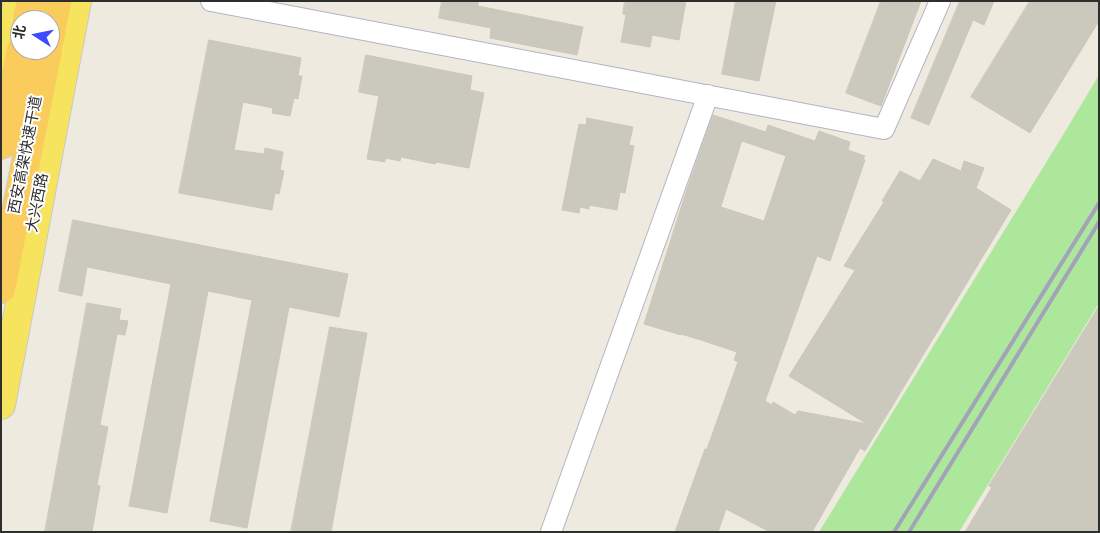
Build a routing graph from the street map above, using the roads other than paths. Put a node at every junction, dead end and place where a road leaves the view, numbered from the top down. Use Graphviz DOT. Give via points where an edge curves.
graph roads {
  1 [pos="18,1"];
  2 [pos="77,1"];
  3 [pos="211,1"];
  4 [pos="940,1"];
  5 [pos="19,60"];
  6 [pos="46,60"];
  7 [pos="1,84"];
  8 [pos="708,95"];
  9 [pos="1,145"];
  10 [pos="1,289"];
  11 [pos="1,405"];
  12 [pos="551,532"];
  1 -- 7 [label="main road"];
  2 -- 11 [label="main road, 大兴西路"];
  3 -- 8 [label="street"];
  4 -- 8 [label="street" via="884,128"];
  5 -- 9 [label="highway, 西安高架快速干道"];
  6 -- 10 [label="highway, 西安高架快速干道"];
  8 -- 12 [label="street"];
}
